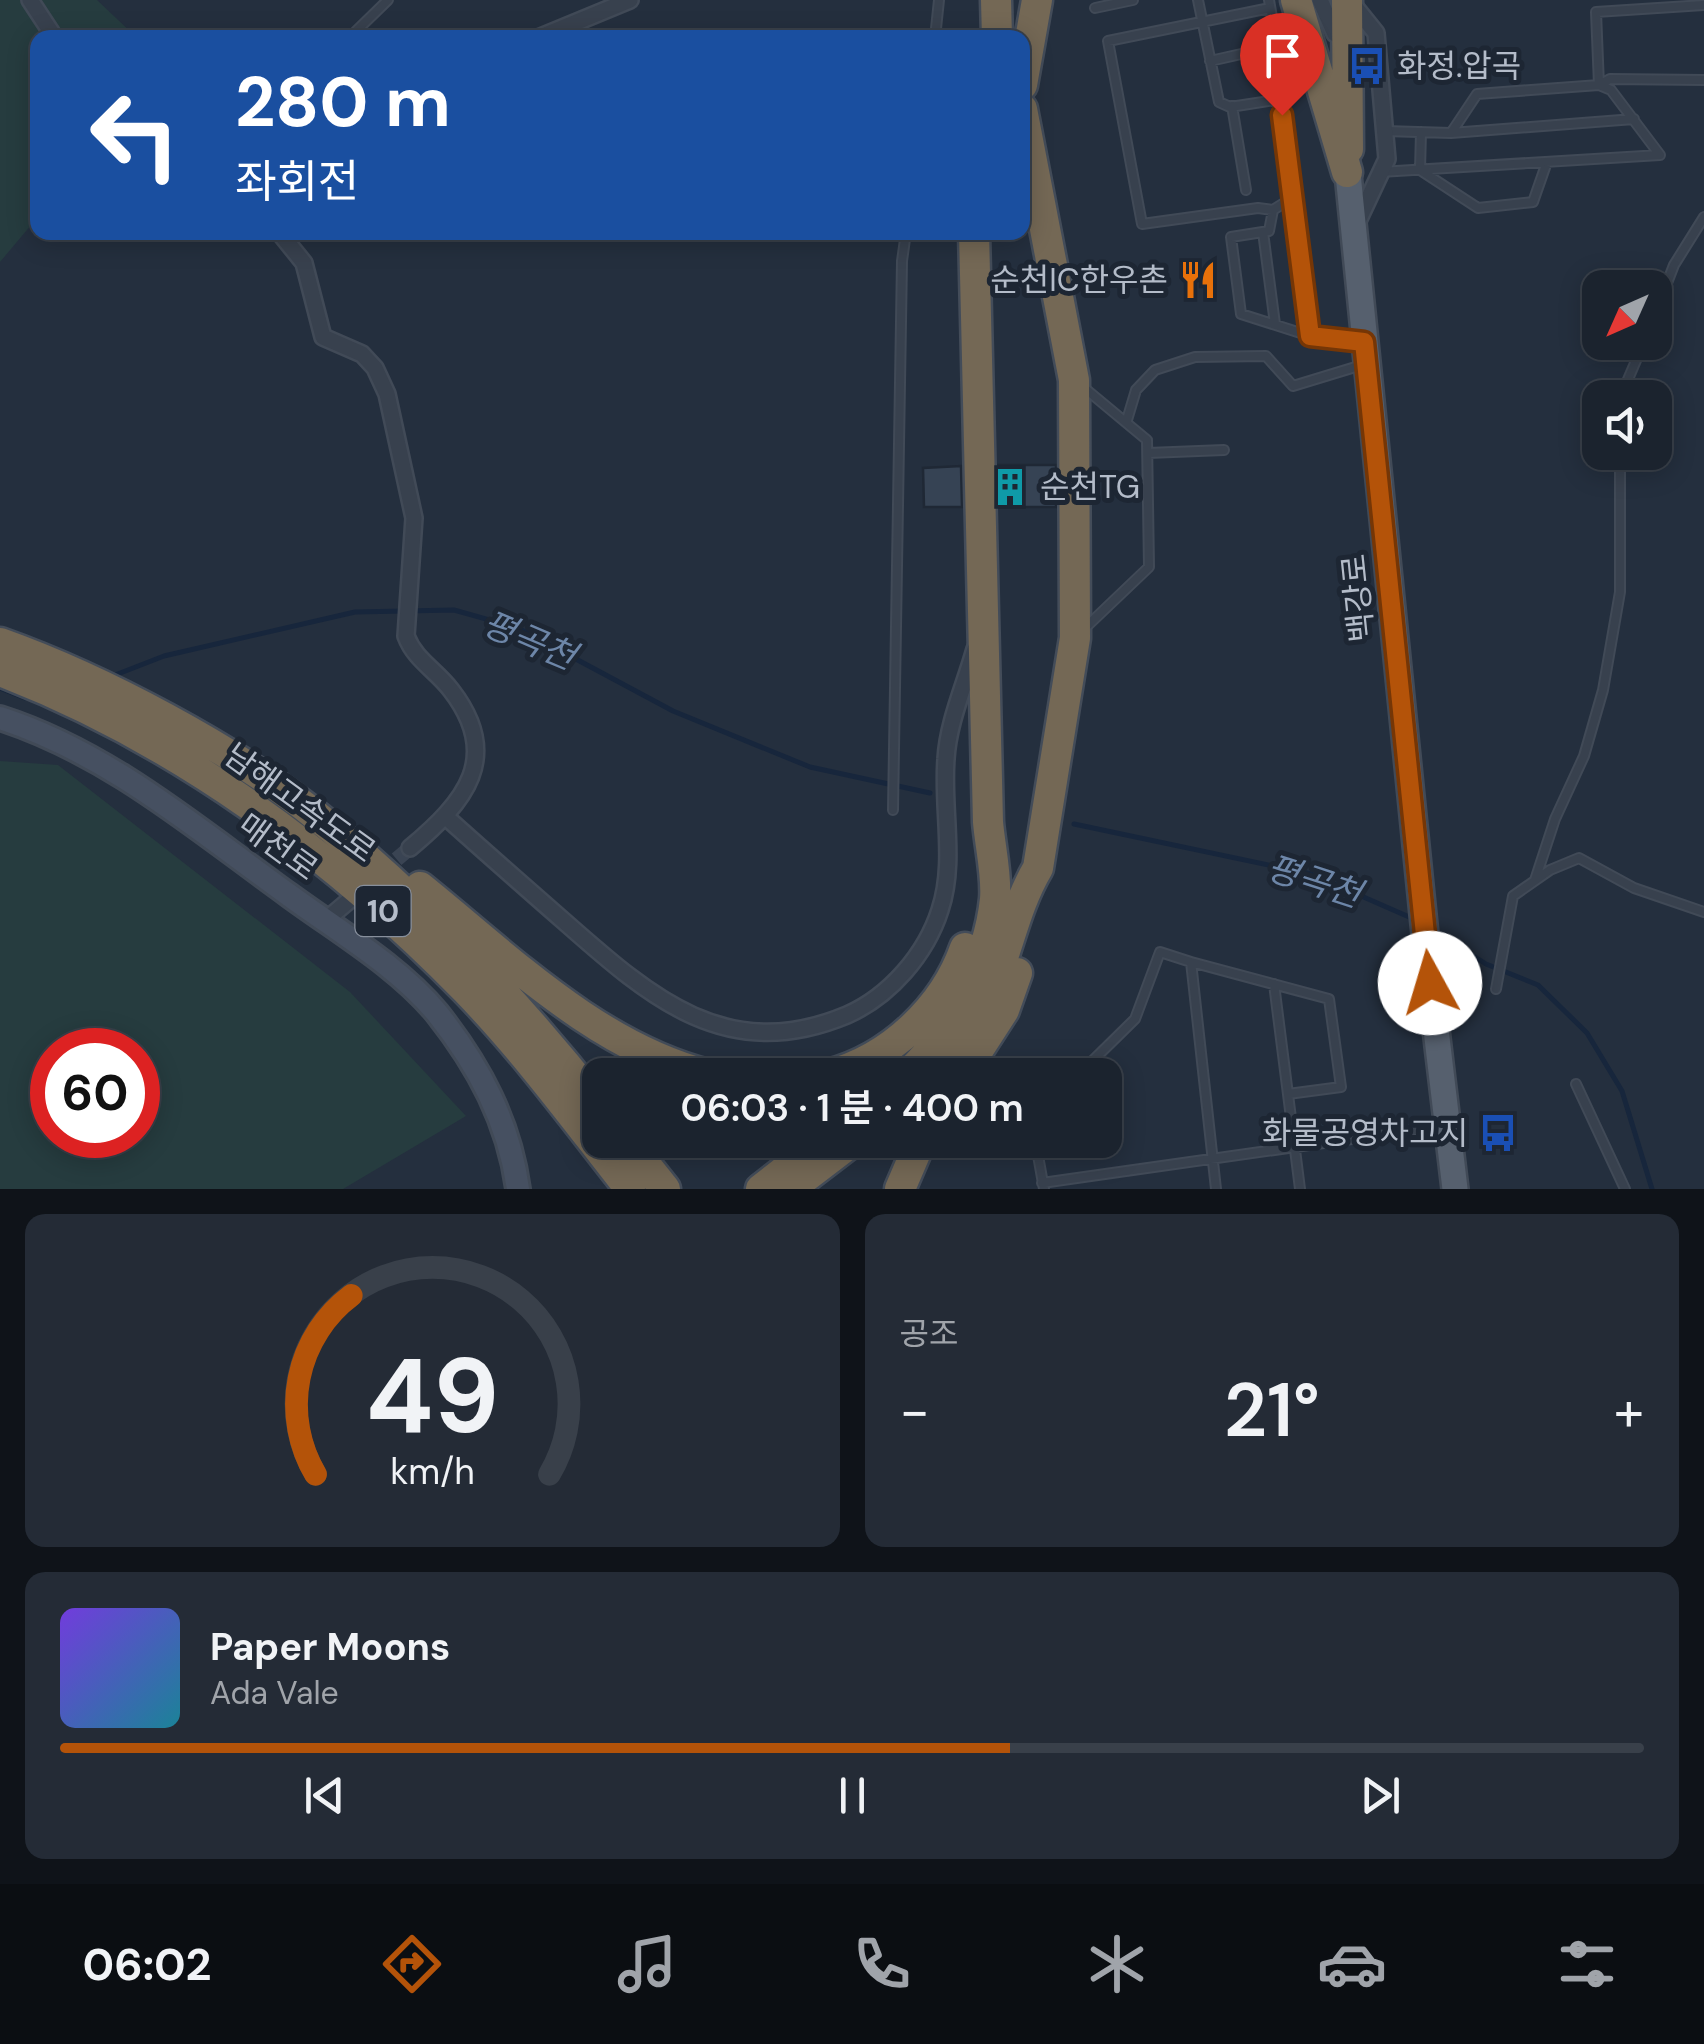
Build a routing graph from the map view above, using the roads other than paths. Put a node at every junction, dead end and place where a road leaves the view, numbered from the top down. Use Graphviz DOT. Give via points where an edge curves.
graph roads {
  1 [pos="30,0"];
  2 [pos="388,0"];
  3 [pos="630,0"];
  4 [pos="939,0"];
  5 [pos="996,0"];
  6 [pos="1020,0"];
  7 [pos="1036,0"];
  8 [pos="1133,0"];
  9 [pos="1198,0"];
  10 [pos="1320,0"];
  11 [pos="1332,0"];
  12 [pos="1348,0"];
  13 [pos="1278,3"];
  14 [pos="1704,6"];
  15 [pos="1095,8"];
  16 [pos="1202,23"];
  17 [pos="49,30"];
  18 [pos="357,30"];
  19 [pos="554,30"];
  20 [pos="936,30"];
  21 [pos="997,30"];
  22 [pos="1020,30"];
  23 [pos="1336,34"];
  24 [pos="1030,36"];
  25 [pos="1277,46"];
  26 [pos="1210,61"];
  27 [pos="1704,80"];
  28 [pos="1599,85"];
  29 [pos="1282,99"];
  30 [pos="1232,106"];
  31 [pos="1634,119"];
  32 [pos="1384,131"];
  33 [pos="1422,132"];
  34 [pos="1451,134"];
  35 [pos="1030,151"];
  36 [pos="1546,162"];
  37 [pos="1420,170"];
  38 [pos="1347,172"];
  39 [pos="1380,172"];
  40 [pos="1246,190"];
  41 [pos="1292,198"];
  42 [pos="1274,210"];
  43 [pos="1704,216"];
  44 [pos="1353,231"];
  45 [pos="1263,232"];
  46 [pos="285,240"];
  47 [pos="905,240"];
  48 [pos="974,240"];
  49 [pos="1672,270"];
  50 [pos="1275,324"];
  51 [pos="1310,336"];
  52 [pos="1365,353"];
  53 [pos="1074,380"];
  54 [pos="1127,420"];
  55 [pos="1224,450"];
  56 [pos="1148,453"];
  57 [pos="1620,470"];
  58 [pos="982,626"];
  59 [pos="1075,638"];
  60 [pos="0,642"];
  61 [pos="9,674"];
  62 [pos="0,718"];
  63 [pos="893,810"];
  64 [pos="318,817"];
  65 [pos="446,818"];
  66 [pos="410,848"];
  67 [pos="992,864"];
  68 [pos="1038,868"];
  69 [pos="1535,880"];
  70 [pos="352,898"];
  71 [pos="1704,912"];
  72 [pos="324,921"];
  73 [pos="1191,962"];
  74 [pos="1274,984"];
  75 [pos="1497,986"];
  76 [pos="656,1058"];
  77 [pos="869,1058"];
  78 [pos="921,1058"];
  79 [pos="946,1058"];
  80 [pos="973,1058"];
  81 [pos="1095,1058"];
  82 [pos="1576,1084"];
  83 [pos="582,1086"];
  84 [pos="1288,1094"];
  85 [pos="1448,1126"];
  86 [pos="1295,1147"];
  87 [pos="640,1158"];
  88 [pos="826,1158"];
  89 [pos="913,1158"];
  90 [pos="1038,1158"];
  91 [pos="1212,1159"];
  92 [pos="796,1177"];
  93 [pos="1043,1186"];
  94 [pos="518,1189"];
  95 [pos="630,1189"];
  96 [pos="664,1189"];
  97 [pos="762,1189"];
  98 [pos="900,1189"];
  99 [pos="1216,1189"];
  100 [pos="1300,1189"];
  101 [pos="1456,1189"];
  102 [pos="1625,1189"];
  1 -- 17 [label="street"];
  2 -- 18 [label="lane"];
  3 -- 19 [label="street"];
  4 -- 20 [label="lane"];
  5 -- 21 [label="highway"];
  6 -- 22 [label="highway"];
  7 -- 24 [label="highway"];
  8 -- 15 [label="lane"];
  9 -- 16 [label="lane"];
  10 -- 23 [label="street"];
  11 -- 23 [label="main road, 백강로"];
  12 -- 32 [label="street" via="1376,33"];
  12 -- 38 [label="highway"];
  13 -- 16 [label="lane"];
  13 -- 25 [label="lane"];
  13 -- 38 [label="highway"];
  14 -- 28 [label="lane" via="1596,12"];
  16 -- 26 [label="lane"];
  16 -- 42 [label="lane" via="1108,41 1142,224"];
  23 -- 38 [label="main road, 백강로"];
  25 -- 26 [label="lane"];
  25 -- 29 [label="lane"];
  26 -- 30 [label="lane" via="1219,102"];
  27 -- 28 [label="lane" via="1610,79"];
  28 -- 31 [label="lane"];
  28 -- 34 [label="lane" via="1477,94"];
  29 -- 30 [label="lane"];
  29 -- 41 [label="lane"];
  30 -- 40 [label="lane"];
  31 -- 34 [label="lane"];
  31 -- 36 [label="lane" via="1660,154"];
  32 -- 33 [label="lane"];
  32 -- 39 [label="street" via="1387,158"];
  33 -- 34 [label="lane"];
  33 -- 37 [label="lane"];
  35 -- 53 [label="highway"];
  36 -- 37 [label="lane"];
  36 -- 37 [label="lane" via="1533,202 1478,208"];
  37 -- 39 [label="lane"];
  38 -- 44 [label="main road, 백강로"];
  39 -- 44 [label="street"];
  41 -- 42 [label="lane"];
  41 -- 51 [label="lane"];
  42 -- 45 [label="lane"];
  43 -- 49 [label="lane"];
  44 -- 52 [label="main road, 백강로"];
  45 -- 50 [label="lane"];
  45 -- 50 [label="lane" via="1231,237 1241,314"];
  46 -- 65 [label="street" via="304,264 322,337 362,354 387,394 414,518 406,636 412,653 451,690 478,745 472,776"];
  47 -- 63 [label="lane"];
  48 -- 58 [label="highway"];
  50 -- 51 [label="lane"];
  51 -- 52 [label="lane"];
  52 -- 54 [label="lane" via="1294,386 1266,356 1174,361 1144,379"];
  52 -- 85 [label="main road, 백강로"];
  53 -- 54 [label="lane"];
  53 -- 59 [label="highway"];
  54 -- 56 [label="lane" via="1147,440"];
  55 -- 56 [label="lane"];
  56 -- 59 [label="lane" via="1149,568"];
  57 -- 69 [label="lane" via="1620,592 1603,690"];
  58 -- 65 [label="street" via="948,738 948,861 940,912 921,950 888,988 820,1025 740,1032 670,1007"];
  58 -- 67 [label="highway"];
  59 -- 68 [label="highway"];
  60 -- 64 [label="highway, 남해고속도로 / 10" via="176,726"];
  61 -- 95 [label="highway, 남해고속도로 / 10" via="175,756 262,813 365,894 467,991"];
  62 -- 72 [label="main road, 매천로" via="84,750"];
  64 -- 76 [label="highway" via="621,1041"];
  64 -- 83 [label="highway, 남해고속도로 / 10" via="485,974"];
  65 -- 66 [label="street"];
  67 -- 77 [label="highway" via="960,962 936,1002 907,1034"];
  67 -- 78 [label="highway" via="995,899 971,982 950,1026"];
  68 -- 79 [label="highway" via="992,988"];
  68 -- 80 [label="highway" via="1027,946 1004,1010"];
  69 -- 71 [label="lane" via="1579,858 1634,888"];
  69 -- 75 [label="lane" via="1513,896"];
  70 -- 72 [label="street"];
  72 -- 94 [label="main road, 매천로" via="433,1009 468,1054 494,1100"];
  73 -- 74 [label="lane"];
  73 -- 81 [label="lane" via="1160,952 1135,1019"];
  73 -- 91 [label="lane"];
  74 -- 84 [label="lane"];
  74 -- 84 [label="lane" via="1330,999 1341,1088"];
  82 -- 102 [label="lane"];
  84 -- 86 [label="lane"];
  85 -- 86 [label="lane"];
  85 -- 101 [label="main road, 백강로"];
  86 -- 91 [label="lane"];
  86 -- 100 [label="lane"];
  87 -- 96 [label="highway"];
  88 -- 92 [label="highway"];
  89 -- 98 [label="highway"];
  90 -- 93 [label="lane"];
  91 -- 93 [label="lane"];
  91 -- 99 [label="lane"];
  92 -- 97 [label="highway"];
}
